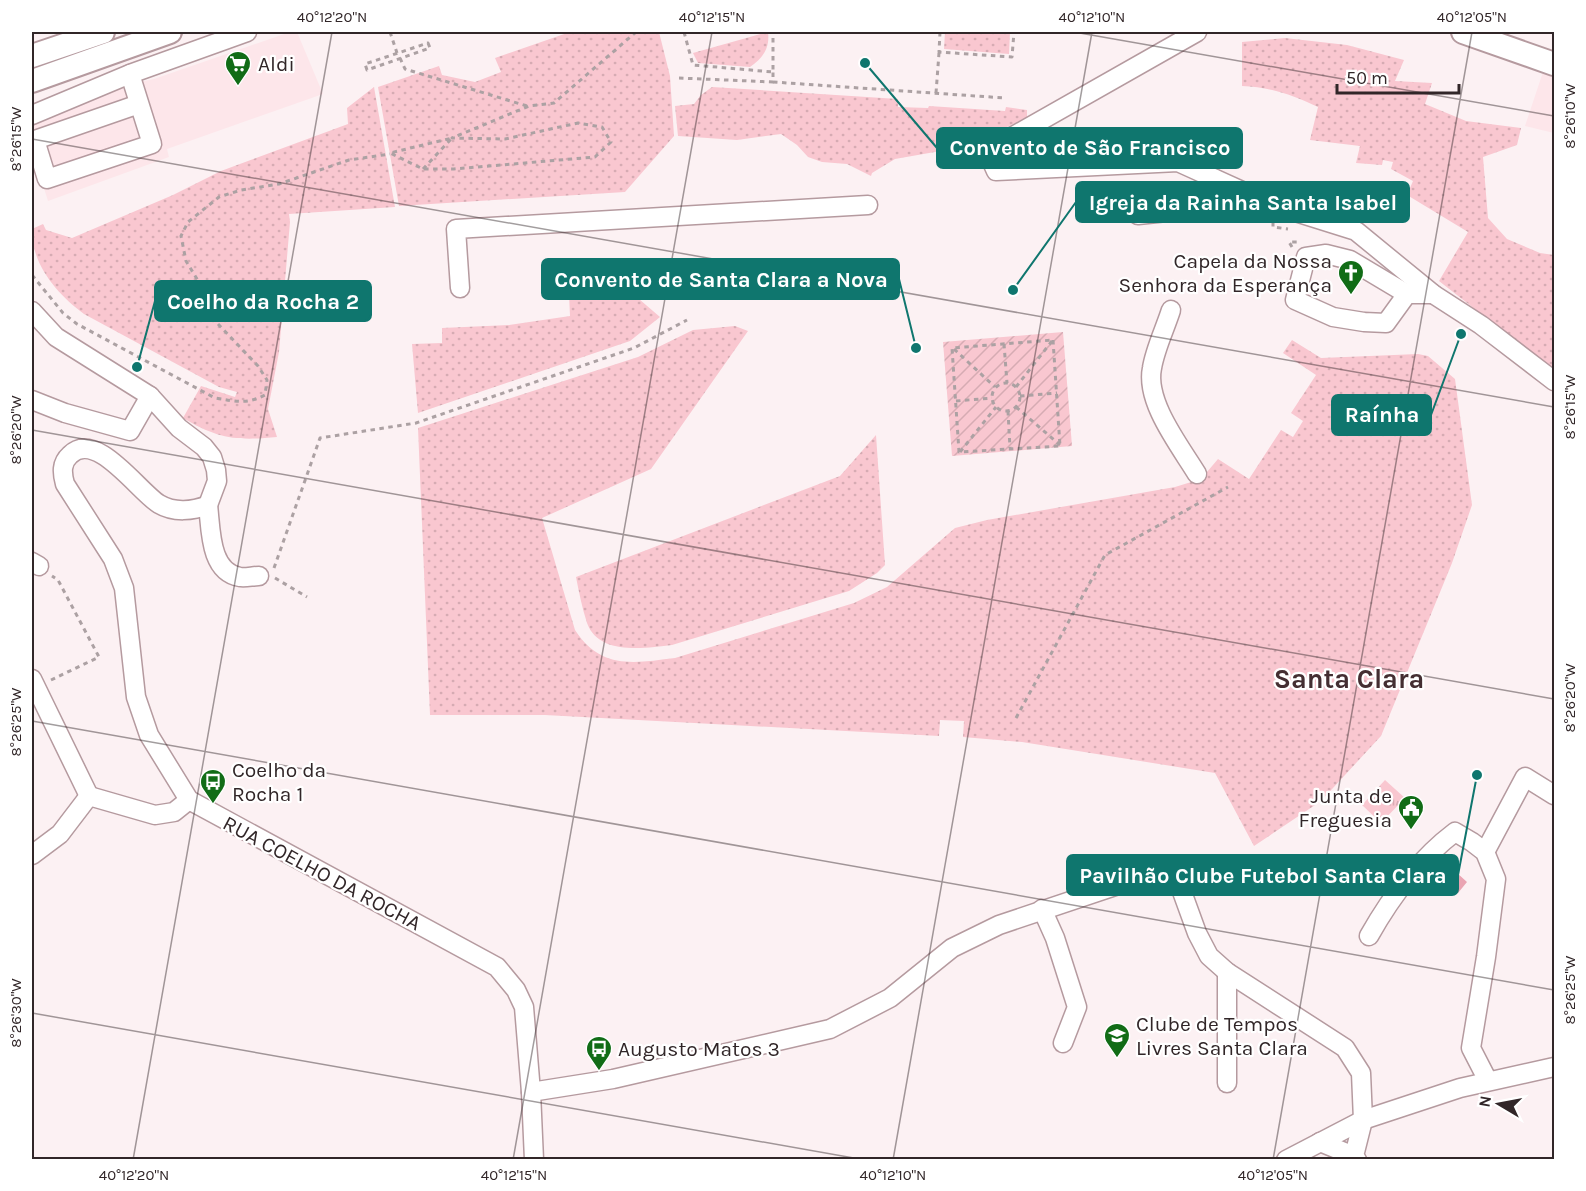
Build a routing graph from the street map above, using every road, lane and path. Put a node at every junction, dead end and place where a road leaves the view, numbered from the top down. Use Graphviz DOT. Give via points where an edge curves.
graph roads {
  1 [pos="103,32"];
  2 [pos="170,32"];
  3 [pos="247,32"];
  4 [pos="390,32"];
  5 [pos="636,32"];
  6 [pos="684,32"];
  7 [pos="773,32"];
  8 [pos="940,32"];
  9 [pos="1014,32"];
  10 [pos="1197,32"];
  11 [pos="1463,32"];
  12 [pos="939,52"];
  13 [pos="397,53"];
  14 [pos="32,56"];
  15 [pos="400,58"];
  16 [pos="1554,64"];
  17 [pos="773,72"];
  18 [pos="130,74"];
  19 [pos="679,78"];
  20 [pos="32,81"];
  21 [pos="773,82"];
  22 [pos="936,93"];
  23 [pos="1005,98"];
  24 [pos="139,104"];
  25 [pos="528,106"];
  26 [pos="32,115"];
  27 [pos="452,138"];
  28 [pos="390,153"];
  29 [pos="423,169"];
  30 [pos="1215,179"];
  31 [pos="868,205"];
  32 [pos="1138,215"];
  33 [pos="32,275"];
  34 [pos="460,288"];
  35 [pos="1407,294"];
  36 [pos="1433,294"];
  37 [pos="1171,310"];
  38 [pos="32,311"];
  39 [pos="687,320"];
  40 [pos="1053,340"];
  41 [pos="1004,344"];
  42 [pos="952,348"];
  43 [pos="1554,381"];
  44 [pos="1007,383"];
  45 [pos="1016,387"];
  46 [pos="995,388"];
  47 [pos="1057,393"];
  48 [pos="150,396"];
  49 [pos="1020,396"];
  50 [pos="992,398"];
  51 [pos="32,400"];
  52 [pos="956,401"];
  53 [pos="996,407"];
  54 [pos="1016,407"];
  55 [pos="1008,411"];
  56 [pos="1060,446"];
  57 [pos="1011,448"];
  58 [pos="959,452"];
  59 [pos="1197,474"];
  60 [pos="1228,487"];
  61 [pos="208,505"];
  62 [pos="35,564"];
  63 [pos="259,576"];
  64 [pos="307,597"];
  65 [pos="34,683"];
  66 [pos="1016,718"];
  67 [pos="1554,795"];
  68 [pos="89,796"];
  69 [pos="189,800"];
  70 [pos="1485,852"];
  71 [pos="32,855"];
  72 [pos="1042,909"];
  73 [pos="1368,936"];
  74 [pos="1227,972"];
  75 [pos="1063,1043"];
  76 [pos="1554,1067"];
  77 [pos="1488,1080"];
  78 [pos="1227,1083"];
  79 [pos="531,1092"];
  80 [pos="1364,1120"];
  81 [pos="1320,1142"];
  82 [pos="1356,1158"];
  83 [pos="534,1160"];
  84 [pos="1286,1160"];
  1 -- 14 [label="main road"];
  2 -- 20 [label="main road"];
  3 -- 18 [label="street"];
  4 -- 13 [label="path"];
  5 -- 25 [label="path" via="554,104"];
  6 -- 17 [label="path" via="693,65"];
  7 -- 17 [label="path"];
  8 -- 12 [label="path"];
  9 -- 12 [label="path" via="1012,57"];
  10 -- 30 [label="street" via="987,151 996,171 1178,162"];
  11 -- 16 [label="main road"];
  12 -- 22 [label="path"];
  13 -- 15 [label="path" via="428,43 430,48"];
  13 -- 15 [label="path" via="365,64 367,70"];
  15 -- 25 [label="path" via="405,69"];
  17 -- 21 [label="path"];
  18 -- 24 [label="street"];
  18 -- 26 [label="street"];
  19 -- 21 [label="path"];
  21 -- 22 [label="path"];
  22 -- 23 [label="path"];
  24 -- 24 [label="street" via="35,140 47,179 152,144"];
  25 -- 27 [label="path"];
  27 -- 28 [label="path"];
  27 -- 29 [label="path"];
  27 -- 29 [label="path" via="505,139 578,123 602,127 611,142 595,157"];
  28 -- 29 [label="path"];
  28 -- 33 [label="path" via="349,160 279,184 219,197 188,222 181,236 186,261 205,291 218,324 267,380 265,395 252,401 215,398 77,324"];
  30 -- 32 [label="street" via="1176,211"];
  30 -- 36 [label="street" via="1273,205 1356,231"];
  31 -- 34 [label="street" via="456,229"];
  35 -- 35 [label="street" via="1350,260 1326,254 1306,257 1295,300 1333,317 1386,324"];
  35 -- 36 [label="street"];
  36 -- 43 [label="street"];
  37 -- 59 [label="street" via="1151,368 1151,387 1166,424"];
  38 -- 48 [label="street" via="56,338"];
  39 -- 64 [label="path" via="634,348 416,423 320,438 271,576"];
  40 -- 41 [label="path"];
  40 -- 45 [label="path"];
  40 -- 47 [label="path"];
  41 -- 42 [label="path"];
  41 -- 44 [label="path"];
  42 -- 46 [label="path"];
  42 -- 52 [label="path"];
  44 -- 45 [label="path"];
  44 -- 46 [label="path"];
  45 -- 49 [label="path"];
  46 -- 50 [label="path"];
  47 -- 49 [label="path"];
  47 -- 56 [label="path"];
  48 -- 51 [label="street" via="130,431"];
  48 -- 61 [label="street" via="212,457 216,482"];
  49 -- 54 [label="path"];
  50 -- 52 [label="path"];
  50 -- 53 [label="path"];
  52 -- 58 [label="path"];
  53 -- 55 [label="path"];
  53 -- 58 [label="path"];
  54 -- 55 [label="path"];
  54 -- 56 [label="path"];
  55 -- 57 [label="path"];
  56 -- 57 [label="path"];
  57 -- 58 [label="path"];
  60 -- 66 [label="path" via="1106,555"];
  61 -- 63 [label="street" via="216,558 224,569 239,577"];
  61 -- 69 [label="street, RUA COELHO DA ROCHA" via="184,511 160,505 91,448 78,449 64,462 65,484 113,559 124,588 135,697 149,735"];
  62 -- 65 [label="path" via="58,580 99,657"];
  65 -- 68 [label="street"];
  67 -- 70 [label="street" via="1525,777"];
  68 -- 69 [label="street" via="155,816 174,812"];
  68 -- 71 [label="street" via="60,834"];
  69 -- 79 [label="street, RUA COELHO DA ROCHA" via="497,967 524,1007"];
  70 -- 73 [label="street" via="1455,832 1433,848 1386,904"];
  70 -- 77 [label="street" via="1496,879 1471,1048"];
  72 -- 74 [label="street" via="1160,871 1177,878 1209,956"];
  72 -- 75 [label="street" via="1077,1006"];
  72 -- 79 [label="street" via="952,948 890,998 830,1029 613,1078"];
  74 -- 78 [label="street"];
  74 -- 80 [label="street" via="1345,1048 1361,1073"];
  76 -- 77 [label="street"];
  77 -- 80 [label="street"];
  79 -- 83 [label="street, RUA COELHO DA ROCHA"];
  80 -- 81 [label="street"];
  80 -- 82 [label="street"];
  81 -- 82 [label="street"];
  81 -- 84 [label="street"];
}
